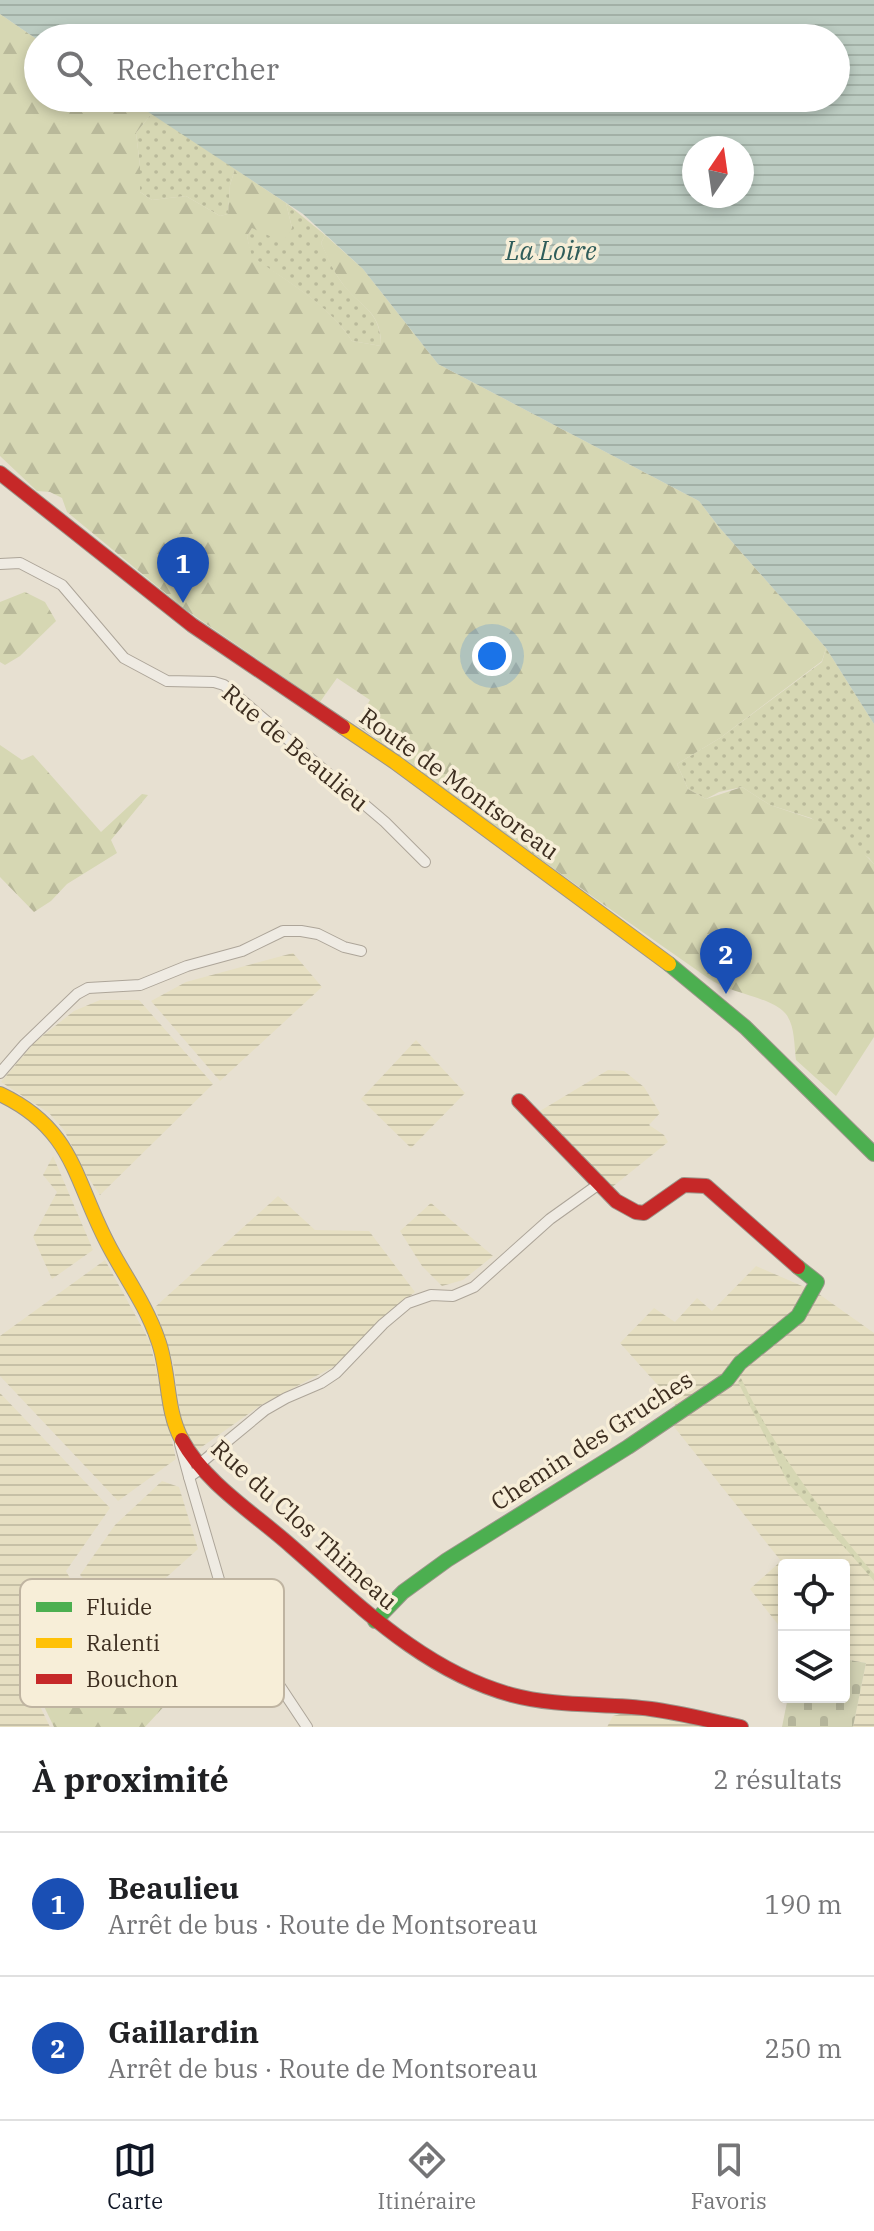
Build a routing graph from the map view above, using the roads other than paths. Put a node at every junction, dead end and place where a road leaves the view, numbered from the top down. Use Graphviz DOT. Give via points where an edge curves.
graph roads {
  1 [pos="0,473"];
  2 [pos="0,564"];
  3 [pos="425,862"];
  4 [pos="361,951"];
  5 [pos="0,1073"];
  6 [pos="0,1094"];
  7 [pos="519,1101"];
  8 [pos="874,1154"];
  9 [pos="599,1184"];
  10 [pos="180,1438"];
  11 [pos="200,1466"];
  12 [pos="189,1477"];
  13 [pos="219,1579"];
  14 [pos="375,1621"];
  15 [pos="284,1692"];
  16 [pos="307,1727"];
  17 [pos="741,1727"];
  1 -- 8 [label="street, Route de Montsoreau" via="202,633 395,762 676,969 745,1027"];
  2 -- 3 [label="street, Rue de Beaulieu" via="20,563 62,585 116,651 135,664 167,681 224,685"];
  4 -- 5 [label="street" via="318,934 283,931 242,951 140,985 88,988"];
  6 -- 10 [label="street, Rue du Clos Thimeau" via="39,1114 78,1175 159,1340"];
  7 -- 9 [label="street"];
  9 -- 11 [label="street" via="550,1219 474,1287 408,1303 336,1373 265,1410"];
  9 -- 14 [label="street, Chemin des Gruches" via="627,1209 644,1213 684,1185 706,1186 817,1282 798,1316 727,1380 447,1560 403,1592"];
  10 -- 11 [label="street, Rue du Clos Thimeau"];
  10 -- 12 [label="street"];
  11 -- 12 [label="street"];
  11 -- 14 [label="street, Rue du Clos Thimeau"];
  12 -- 13 [label="street"];
  14 -- 17 [label="street, Rue du Clos Thimeau" via="439,1665 497,1690"];
  15 -- 16 [label="street"];
}
